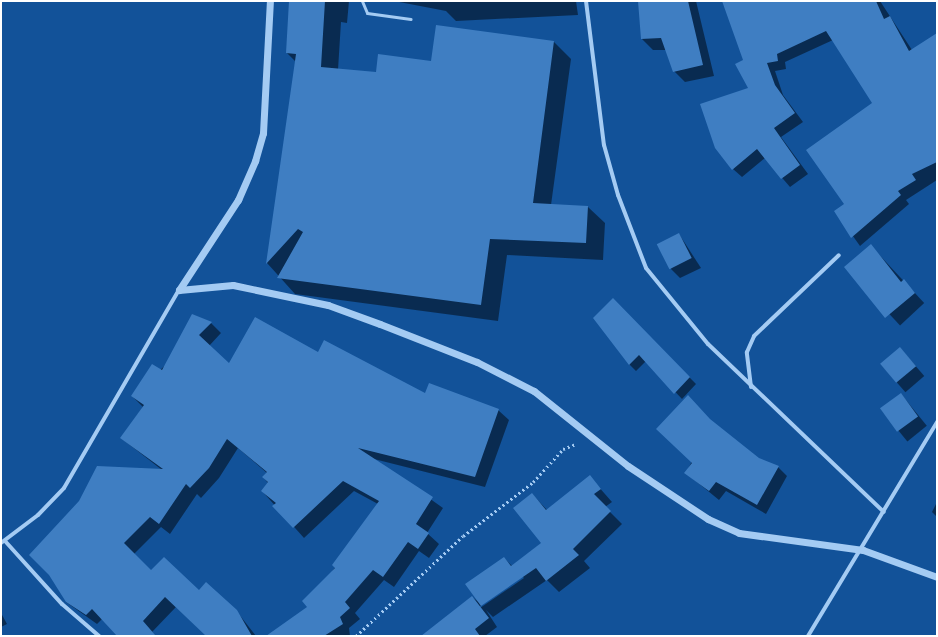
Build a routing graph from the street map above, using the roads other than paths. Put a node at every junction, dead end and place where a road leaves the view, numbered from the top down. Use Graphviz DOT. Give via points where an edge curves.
graph roads {
  1 [pos="270,1"];
  2 [pos="362,1"];
  3 [pos="586,1"];
  4 [pos="411,19"];
  5 [pos="839,255"];
  6 [pos="179,290"];
  7 [pos="751,388"];
  8 [pos="937,422"];
  9 [pos="884,512"];
  10 [pos="3,542"];
  11 [pos="863,550"];
  12 [pos="937,577"];
  13 [pos="99,636"];
  14 [pos="808,636"];
  1 -- 6 [label="street" via="263,133 238,200"];
  2 -- 4 [label="lane" via="366,13"];
  3 -- 7 [label="street" via="604,145 636,245 646,268 675,306"];
  5 -- 7 [label="street" via="754,336 747,352"];
  6 -- 10 [label="street" via="64,488 38,515"];
  6 -- 11 [label="street" via="234,285 328,305 483,365 534,392 680,501 738,533"];
  7 -- 9 [label="street"];
  8 -- 9 [label="street"];
  9 -- 11 [label="street"];
  10 -- 13 [label="street" via="62,604"];
  11 -- 12 [label="street"];
  11 -- 14 [label="street"];
}
